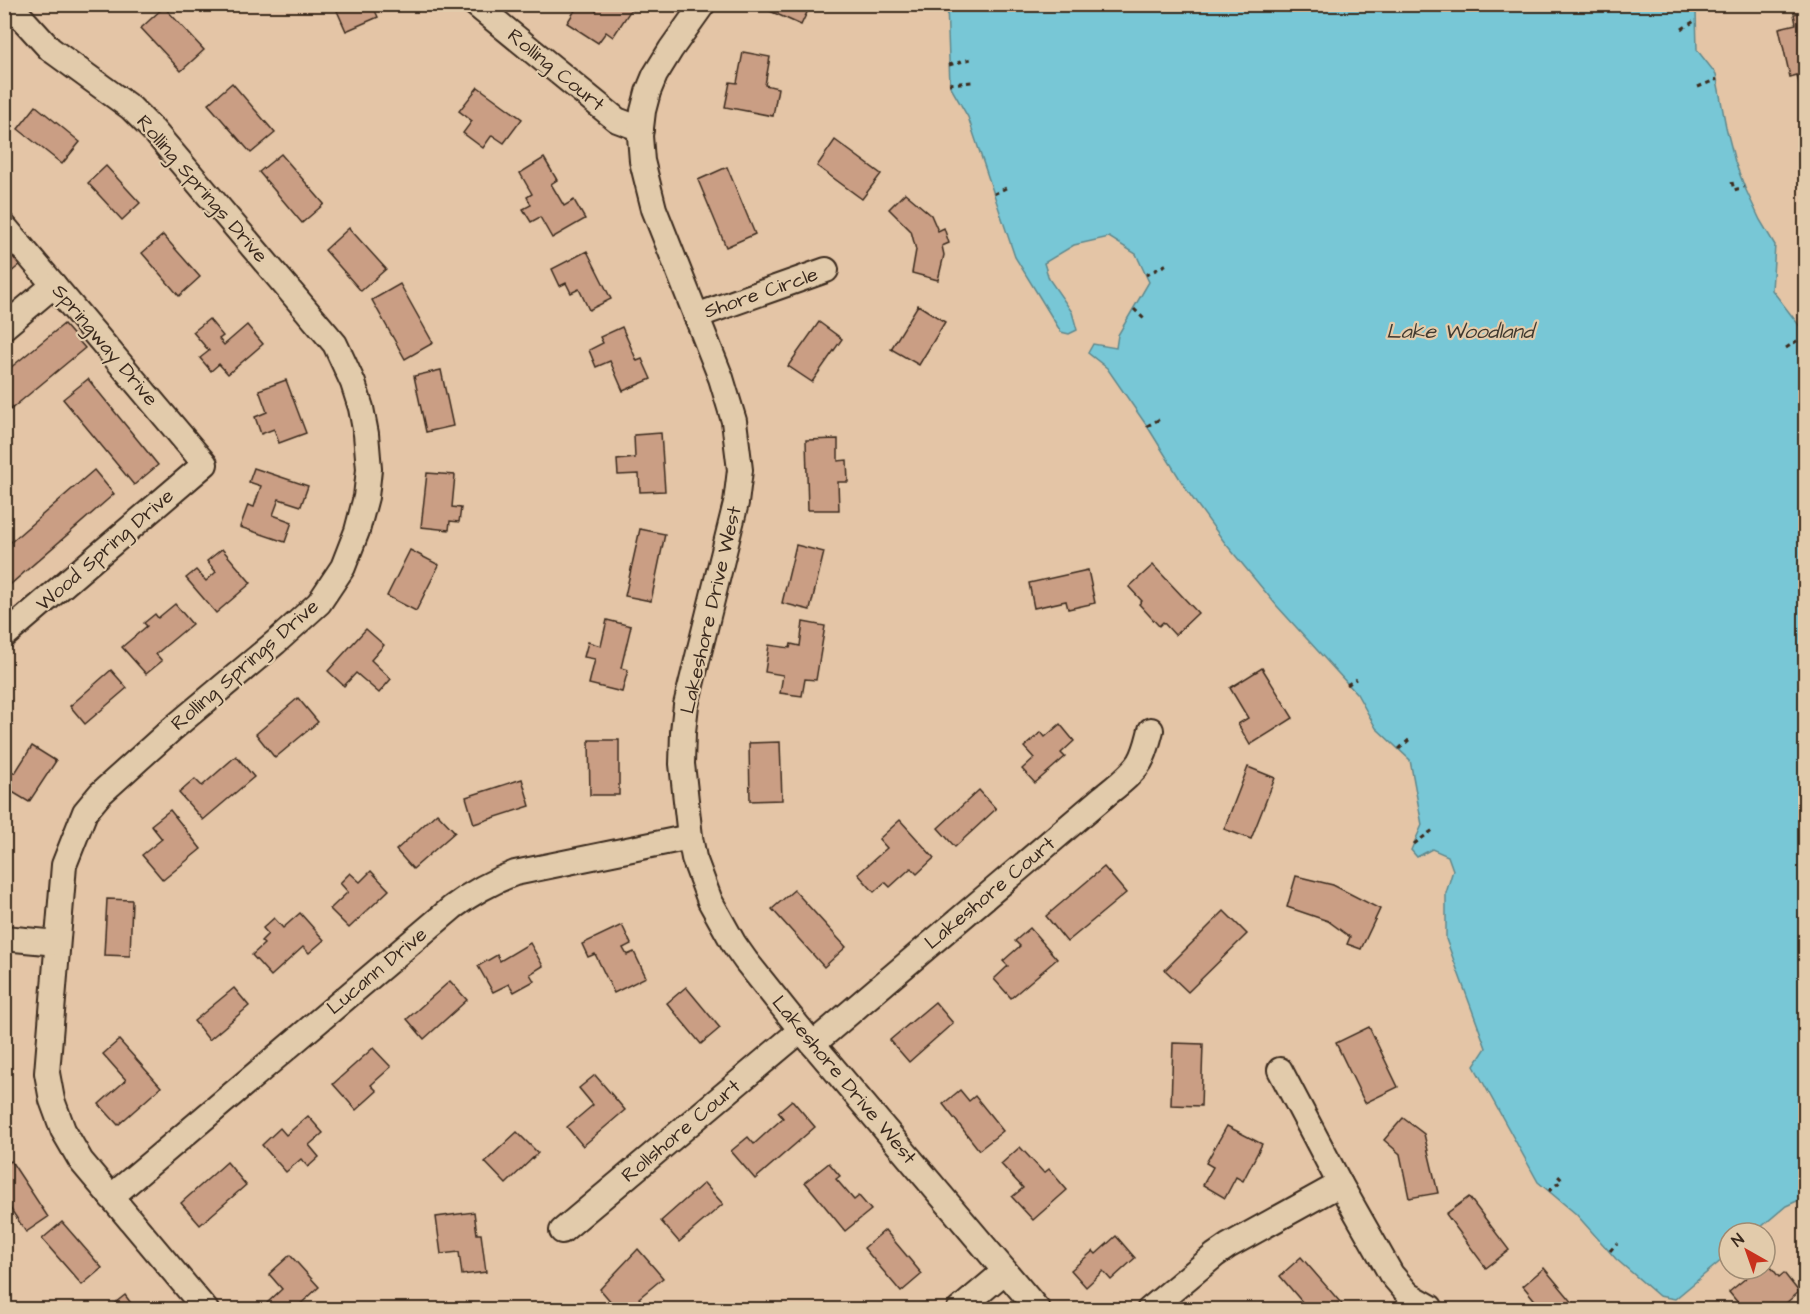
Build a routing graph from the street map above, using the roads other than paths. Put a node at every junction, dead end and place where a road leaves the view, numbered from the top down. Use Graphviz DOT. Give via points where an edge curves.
graph roads {
  1 [pos="9,4"];
  2 [pos="475,4"];
  3 [pos="703,4"];
  4 [pos="641,129"];
  5 [pos="4,226"];
  6 [pos="826,270"];
  7 [pos="54,285"];
  8 [pos="696,316"];
  9 [pos="4,327"];
  10 [pos="206,464"];
  11 [pos="4,636"];
  12 [pos="1151,730"];
  13 [pos="690,837"];
  14 [pos="4,938"];
  15 [pos="57,943"];
  16 [pos="807,1037"];
  17 [pos="1280,1070"];
  18 [pos="1340,1184"];
  19 [pos="111,1197"];
  20 [pos="562,1231"];
  21 [pos="1005,1270"];
  22 [pos="1430,1307"];
  23 [pos="206,1310"];
  24 [pos="959,1310"];
  25 [pos="1038,1310"];
  26 [pos="1149,1310"];
  1 -- 15 [label="street, Rolling Springs Drive" via="50,49 131,108 154,131 335,344 361,408 369,469 357,531 343,567 319,603 171,730 85,812 64,865"];
  2 -- 4 [label="street, Rolling Court" via="617,120"];
  3 -- 4 [label="street, Lakeshore Drive West" via="655,75"];
  4 -- 8 [label="street, Lakeshore Drive West" via="642,161 654,209"];
  5 -- 7 [label="street, Springway Drive"];
  6 -- 8 [label="street, Shore Circle"];
  7 -- 9 [label="street"];
  7 -- 10 [label="street, Springway Drive"];
  8 -- 13 [label="street, Lakeshore Drive West" via="734,422 740,470 736,503 686,705 682,764"];
  10 -- 11 [label="street, Wood Spring Drive"];
  12 -- 16 [label="street, Lakeshore Court" via="1141,761 1127,775"];
  13 -- 16 [label="street, Lakeshore Drive West" via="710,901 734,944"];
  13 -- 19 [label="street, Lucann Drive" via="514,873 475,891"];
  14 -- 15 [label="street"];
  15 -- 19 [label="street, Rolling Springs Drive" via="47,1073 52,1100 81,1161"];
  16 -- 20 [label="street, Rollshore Court"];
  16 -- 21 [label="street, Lakeshore Drive West"];
  17 -- 18 [label="street"];
  18 -- 22 [label="street" via="1391,1274 1409,1295"];
  18 -- 26 [label="street" via="1228,1246"];
  19 -- 23 [label="street, Rolling Springs Drive"];
  21 -- 24 [label="street"];
  21 -- 25 [label="street, Lakeshore Drive West"];
}
